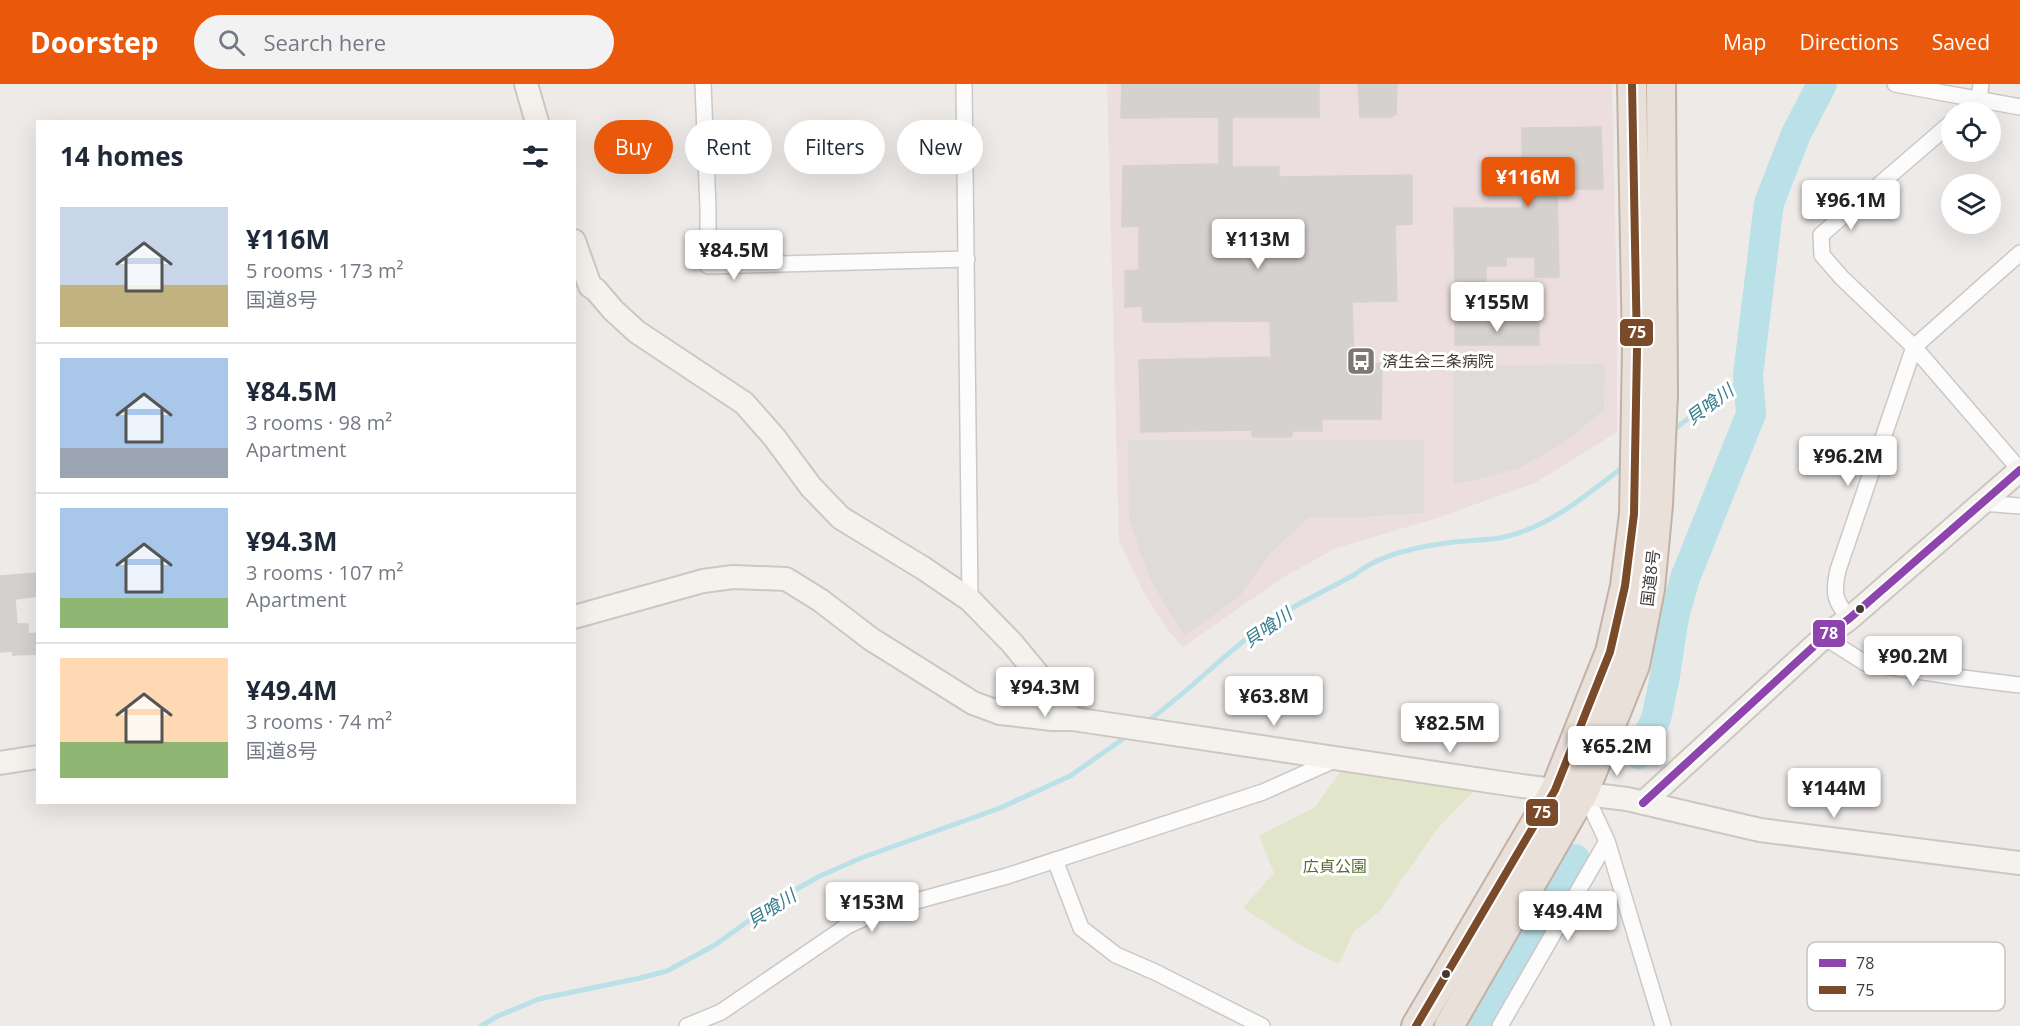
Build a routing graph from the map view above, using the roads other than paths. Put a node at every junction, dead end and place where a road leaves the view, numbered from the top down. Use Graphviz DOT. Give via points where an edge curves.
graph roads {
  1 [pos="525,84"];
  2 [pos="703,84"];
  3 [pos="964,84"];
  4 [pos="1632,84"];
  5 [pos="1661,84"];
  6 [pos="1895,84"];
  7 [pos="1980,92"];
  8 [pos="2020,107"];
  9 [pos="536,120"];
  10 [pos="1941,132"];
  11 [pos="576,247"];
  12 [pos="2020,253"];
  13 [pos="967,259"];
  14 [pos="1914,347"];
  15 [pos="2020,470"];
  16 [pos="1982,503"];
  17 [pos="2020,506"];
  18 [pos="1646,510"];
  19 [pos="970,600"];
  20 [pos="576,616"];
  21 [pos="1850,618"];
  22 [pos="1824,637"];
  23 [pos="2020,685"];
  24 [pos="1077,720"];
  25 [pos="36,757"];
  26 [pos="1340,758"];
  27 [pos="0,763"];
  28 [pos="1555,790"];
  29 [pos="1584,792"];
  30 [pos="1643,803"];
  31 [pos="1607,841"];
  32 [pos="1055,860"];
  33 [pos="2020,862"];
  34 [pos="695,1024"];
  35 [pos="1262,1026"];
  36 [pos="1416,1026"];
  37 [pos="1449,1026"];
  38 [pos="1500,1026"];
  39 [pos="1663,1026"];
  1 -- 9 [label="street"];
  2 -- 13 [label="street" via="708,266"];
  3 -- 13 [label="street"];
  4 -- 18 [label="highway, 国道8号" via="1635,404"];
  5 -- 18 [label="highway, 国道8号" via="1663,395"];
  6 -- 7 [label="street"];
  7 -- 8 [label="street"];
  10 -- 14 [label="street" via="1821,235 1822,255"];
  11 -- 19 [label="street" via="590,286 613,310 637,332 744,403 841,519"];
  12 -- 14 [label="street"];
  13 -- 19 [label="street"];
  14 -- 15 [label="street"];
  14 -- 21 [label="street" via="1838,570 1834,588 1839,607"];
  15 -- 16 [label="street"];
  16 -- 17 [label="street"];
  16 -- 21 [label="street"];
  18 -- 28 [label="highway, 国道8号" via="1610,652"];
  18 -- 29 [label="highway, 国道8号" via="1650,590 1635,665"];
  19 -- 24 [label="street"];
  20 -- 24 [label="street" via="703,580 786,579 974,704 1000,713"];
  21 -- 22 [label="street"];
  22 -- 23 [label="street" via="1865,663"];
  22 -- 30 [label="street"];
  24 -- 26 [label="street"];
  25 -- 27 [label="street"];
  26 -- 28 [label="street"];
  26 -- 32 [label="street" via="1263,792"];
  28 -- 29 [label="street"];
  28 -- 36 [label="highway, 国道8号"];
  29 -- 30 [label="street"];
  29 -- 31 [label="street"];
  29 -- 37 [label="highway, 国道8号"];
  30 -- 33 [label="street" via="1760,830"];
  31 -- 38 [label="street"];
  31 -- 39 [label="street"];
  32 -- 34 [label="street" via="880,910 847,926 721,1012"];
  32 -- 35 [label="street" via="1081,928 1116,955"];
}
